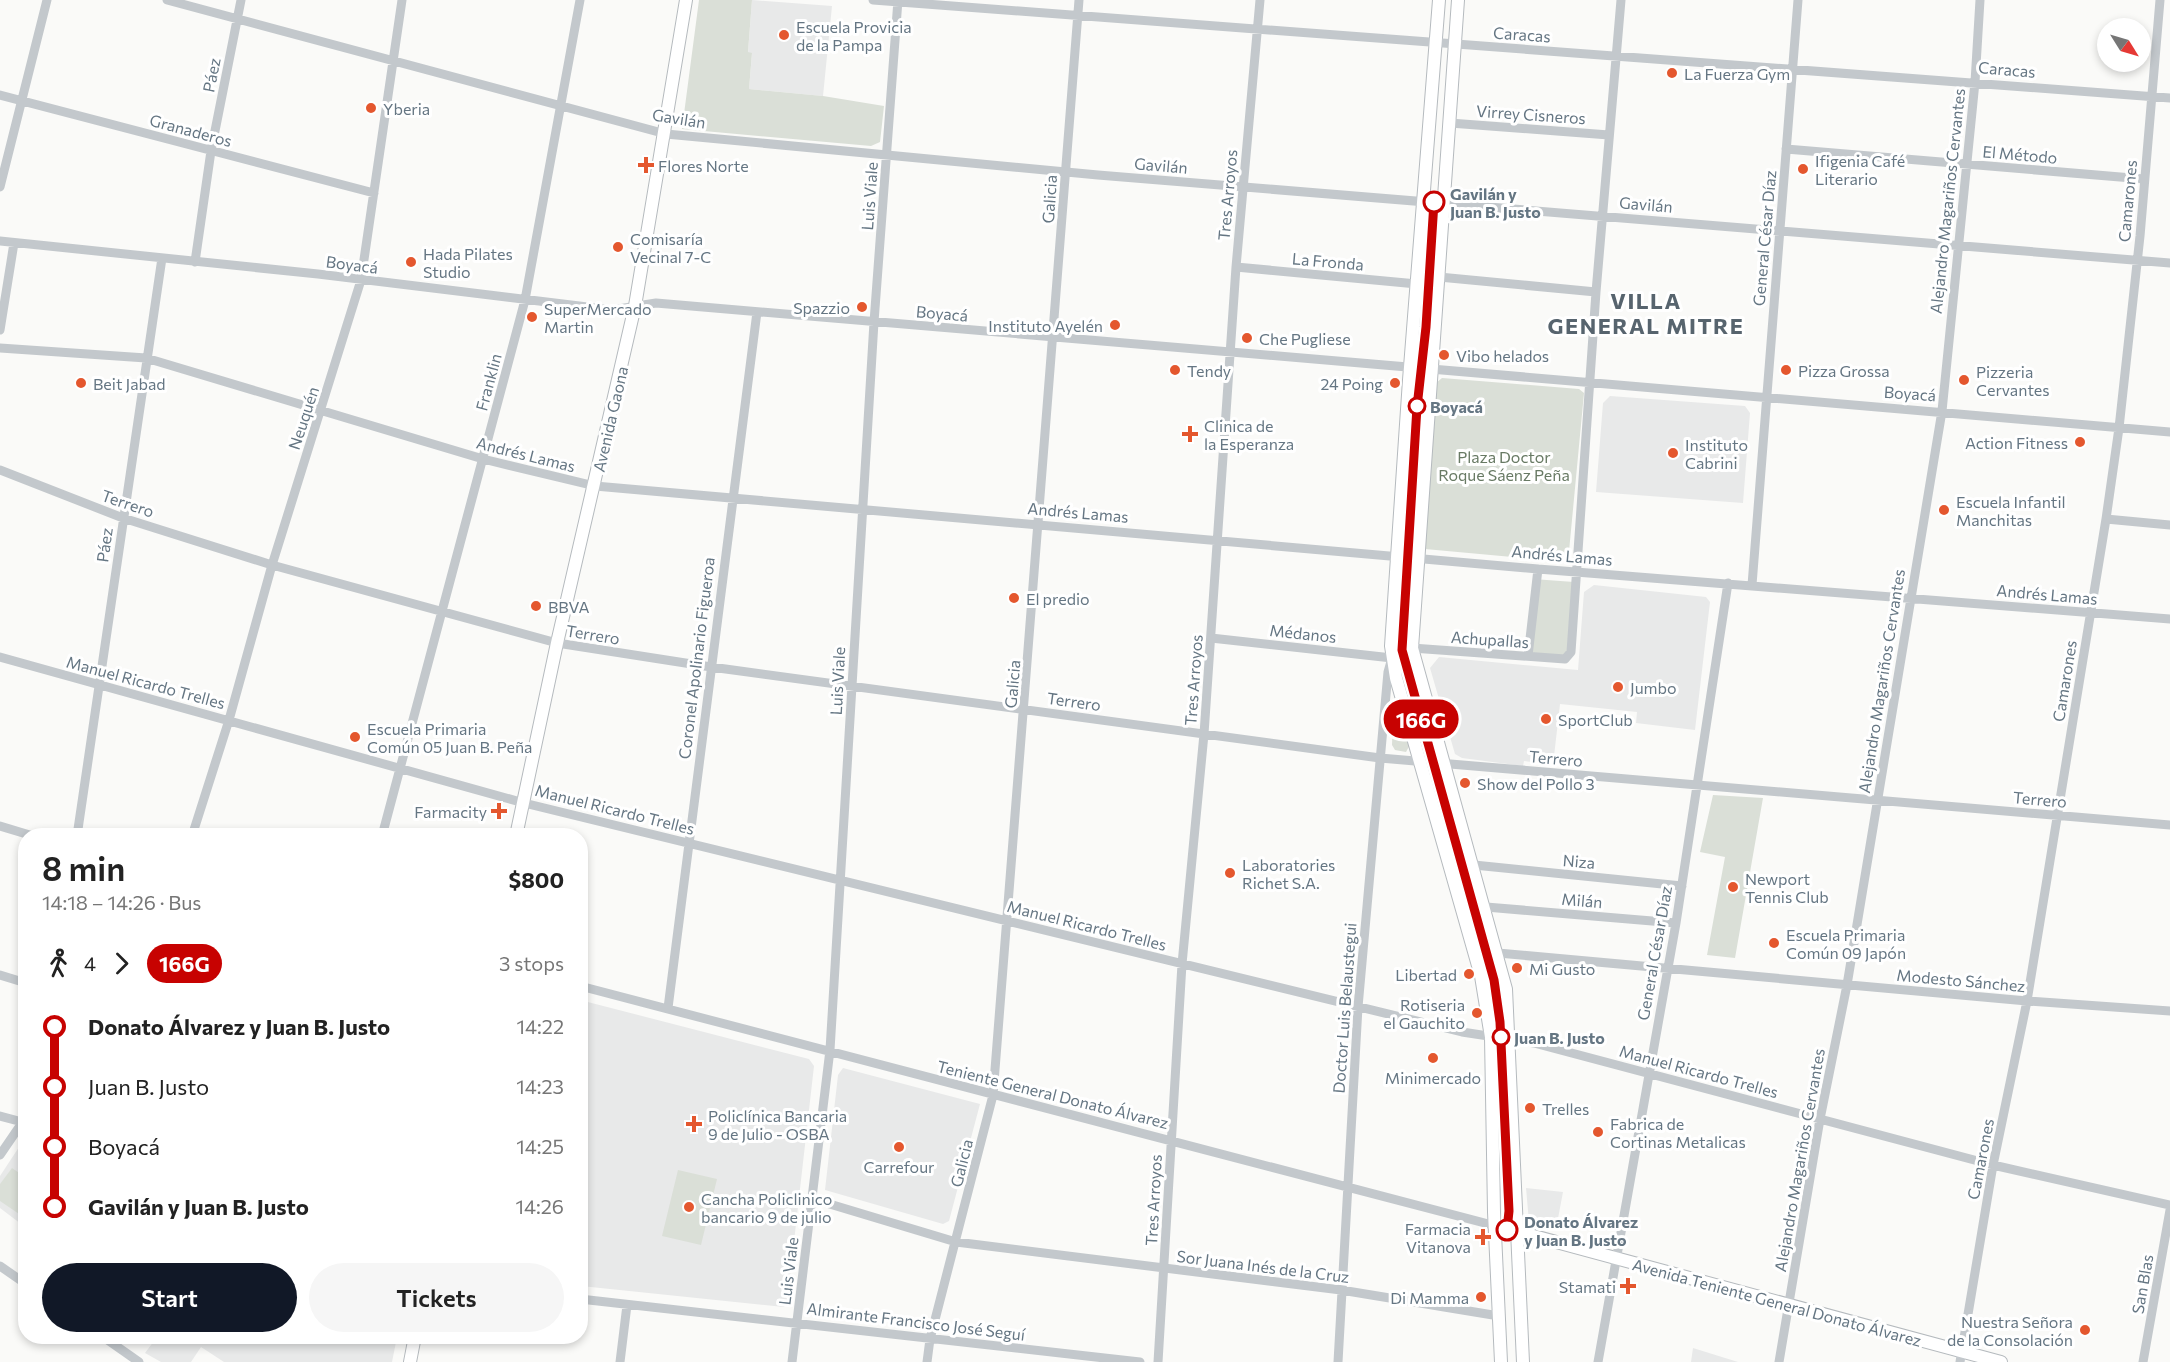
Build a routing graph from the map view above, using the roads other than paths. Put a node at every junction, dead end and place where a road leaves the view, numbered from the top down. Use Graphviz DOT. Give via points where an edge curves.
graph roads {
  1 [pos="47,0"];
  2 [pos="167,0"];
  3 [pos="241,0"];
  4 [pos="402,0"];
  5 [pos="580,0"];
  6 [pos="686,0"];
  7 [pos="873,0"];
  8 [pos="1079,0"];
  9 [pos="1260,0"];
  10 [pos="1440,0"];
  11 [pos="1458,0"];
  12 [pos="1621,0"];
  13 [pos="1798,0"];
  14 [pos="1980,0"];
  15 [pos="2160,0"];
  16 [pos="898,1"];
  17 [pos="1078,15"];
  18 [pos="238,20"];
  19 [pos="1257,29"];
  20 [pos="1436,42"];
  21 [pos="1454,44"];
  22 [pos="1615,56"];
  23 [pos="394,60"];
  24 [pos="1793,69"];
  25 [pos="1975,82"];
  26 [pos="0,95"];
  27 [pos="2152,96"];
  28 [pos="2170,98"];
  29 [pos="21,100"];
  30 [pos="561,104"];
  31 [pos="1450,123"];
  32 [pos="666,134"];
  33 [pos="1609,135"];
  34 [pos="1786,148"];
  35 [pos="211,151"];
  36 [pos="887,154"];
  37 [pos="1965,164"];
  38 [pos="1066,171"];
  39 [pos="2144,179"];
  40 [pos="0,187"];
  41 [pos="1243,187"];
  42 [pos="374,193"];
  43 [pos="1424,201"];
  44 [pos="1445,203"];
  45 [pos="1602,216"];
  46 [pos="1779,231"];
  47 [pos="0,241"];
  48 [pos="14,243"];
  49 [pos="1958,244"];
  50 [pos="162,258"];
  51 [pos="2137,260"];
  52 [pos="195,262"];
  53 [pos="2170,263"];
  54 [pos="1236,267"];
  55 [pos="1439,277"];
  56 [pos="362,280"];
  57 [pos="1417,284"];
  58 [pos="1596,292"];
  59 [pos="525,300"];
  60 [pos="635,306"];
  61 [pos="757,312"];
  62 [pos="874,322"];
  63 [pos="0,330"];
  64 [pos="1053,338"];
  65 [pos="0,348"];
  66 [pos="1231,352"];
  67 [pos="146,358"];
  68 [pos="1410,367"];
  69 [pos="1432,369"];
  70 [pos="1591,382"];
  71 [pos="1767,398"];
  72 [pos="1942,411"];
  73 [pos="321,412"];
  74 [pos="2120,428"];
  75 [pos="2170,432"];
  76 [pos="483,459"];
  77 [pos="0,470"];
  78 [pos="595,486"];
  79 [pos="732,497"];
  80 [pos="862,511"];
  81 [pos="123,518"];
  82 [pos="2106,519"];
  83 [pos="1040,524"];
  84 [pos="2170,525"];
  85 [pos="1218,539"];
  86 [pos="1397,555"];
  87 [pos="1418,556"];
  88 [pos="272,565"];
  89 [pos="1538,568"];
  90 [pos="1578,572"];
  91 [pos="1728,583"];
  92 [pos="1752,585"];
  93 [pos="1911,596"];
  94 [pos="442,611"];
  95 [pos="2090,613"];
  96 [pos="2170,619"];
  97 [pos="1210,638"];
  98 [pos="557,643"];
  99 [pos="1412,648"];
  100 [pos="1528,656"];
  101 [pos="0,657"];
  102 [pos="1392,658"];
  103 [pos="711,667"];
  104 [pos="99,685"];
  105 [pos="852,686"];
  106 [pos="1025,709"];
  107 [pos="229,720"];
  108 [pos="1204,734"];
  109 [pos="1380,758"];
  110 [pos="1421,762"];
  111 [pos="1443,762"];
  112 [pos="400,767"];
  113 [pos="1698,786"];
  114 [pos="1877,799"];
  115 [pos="524,803"];
  116 [pos="2058,816"];
  117 [pos="2170,825"];
  118 [pos="0,826"];
  119 [pos="78,828"];
  120 [pos="195,828"];
  121 [pos="384,828"];
  122 [pos="518,828"];
  123 [pos="18,831"];
  124 [pos="687,843"];
  125 [pos="1474,865"];
  126 [pos="840,880"];
  127 [pos="1682,886"];
  128 [pos="1485,907"];
  129 [pos="1006,921"];
  130 [pos="1676,923"];
  131 [pos="1498,953"];
  132 [pos="1182,964"];
  133 [pos="1668,966"];
  134 [pos="0,975"];
  135 [pos="18,981"];
  136 [pos="1846,984"];
  137 [pos="588,988"];
  138 [pos="2027,1001"];
  139 [pos="1358,1007"];
  140 [pos="668,1008"];
  141 [pos="2170,1011"];
  142 [pos="1491,1037"];
  143 [pos="1510,1038"];
  144 [pos="830,1050"];
  145 [pos="1647,1073"];
  146 [pos="993,1095"];
  147 [pos="0,1116"];
  148 [pos="1820,1119"];
  149 [pos="18,1120"];
  150 [pos="18,1130"];
  151 [pos="1171,1139"];
  152 [pos="0,1155"];
  153 [pos="1993,1165"];
  154 [pos="1346,1187"];
  155 [pos="813,1199"];
  156 [pos="2170,1205"];
  157 [pos="2170,1210"];
  158 [pos="1495,1226"];
  159 [pos="1519,1232"];
  160 [pos="956,1242"];
  161 [pos="1617,1258"];
  162 [pos="0,1266"];
  163 [pos="1163,1269"];
  164 [pos="18,1278"];
  165 [pos="1341,1290"];
  166 [pos="588,1300"];
  167 [pos="627,1305"];
  168 [pos="1789,1306"];
  169 [pos="1499,1316"];
  170 [pos="797,1322"];
  171 [pos="930,1339"];
  172 [pos="113,1344"];
  173 [pos="413,1344"];
  174 [pos="1961,1357"];
  175 [pos="139,1362"];
  176 [pos="410,1362"];
  177 [pos="620,1362"];
  178 [pos="792,1362"];
  179 [pos="927,1362"];
  180 [pos="1140,1362"];
  181 [pos="1158,1362"];
  182 [pos="1338,1362"];
  183 [pos="1501,1362"];
  184 [pos="1523,1362"];
  185 [pos="1598,1362"];
  186 [pos="1779,1362"];
  187 [pos="2001,1362"];
  188 [pos="2143,1362"];
  1 -- 29 [label="street"];
  2 -- 18 [label="street, Gavilán"];
  3 -- 18 [label="street, Páez"];
  4 -- 23 [label="street, Neuquén"];
  5 -- 30 [label="street, Franklin"];
  6 -- 32 [label="main road, Avenida Gaona"];
  7 -- 16 [label="street, Caracas"];
  8 -- 17 [label="street, Galicia"];
  9 -- 19 [label="street, Tres Arroyos"];
  10 -- 20 [label="main road"];
  11 -- 21 [label="main road"];
  12 -- 22 [label="street"];
  13 -- 24 [label="street, General César Díaz"];
  14 -- 25 [label="street, Alejandro Magariños Cervantes"];
  15 -- 27 [label="street, Camarones"];
  16 -- 17 [label="street, Caracas"];
  16 -- 36 [label="street, Luis Viale"];
  17 -- 19 [label="street, Caracas"];
  17 -- 38 [label="street, Galicia"];
  18 -- 23 [label="street, Gavilán"];
  18 -- 35 [label="street, Páez"];
  19 -- 20 [label="street, Caracas"];
  19 -- 41 [label="street, Tres Arroyos"];
  20 -- 21 [label="street, Caracas"];
  20 -- 43 [label="main road"];
  21 -- 22 [label="street, Caracas"];
  21 -- 31 [label="main road"];
  22 -- 24 [label="street, Caracas"];
  22 -- 33 [label="street"];
  23 -- 30 [label="street, Gavilán"];
  23 -- 42 [label="street, Neuquén"];
  24 -- 25 [label="street, Caracas"];
  24 -- 34 [label="street, General César Díaz"];
  25 -- 27 [label="street, Caracas"];
  25 -- 37 [label="street, Alejandro Magariños Cervantes"];
  26 -- 29 [label="street, Granaderos"];
  27 -- 28 [label="street, Caracas"];
  27 -- 39 [label="street, Camarones"];
  29 -- 35 [label="street, Granaderos"];
  29 -- 40 [label="street"];
  30 -- 32 [label="street, Gavilán"];
  30 -- 59 [label="street, Franklin"];
  31 -- 33 [label="street, Virrey Cisneros"];
  31 -- 44 [label="main road"];
  32 -- 36 [label="street, Gavilán"];
  32 -- 60 [label="main road, Avenida Gaona"];
  33 -- 45 [label="street"];
  34 -- 37 [label="street, El Método"];
  34 -- 46 [label="street, General César Díaz"];
  35 -- 42 [label="street, Granaderos"];
  35 -- 52 [label="street, Páez"];
  36 -- 38 [label="street, Gavilán"];
  36 -- 62 [label="street, Luis Viale"];
  37 -- 39 [label="street, El Método"];
  37 -- 49 [label="street, Alejandro Magariños Cervantes"];
  38 -- 41 [label="street, Gavilán"];
  38 -- 64 [label="street, Galicia"];
  39 -- 51 [label="street, Camarones"];
  41 -- 43 [label="street, Gavilán"];
  41 -- 54 [label="street, Tres Arroyos"];
  42 -- 56 [label="street, Neuquén"];
  43 -- 44 [label="street, Gavilán"];
  43 -- 57 [label="main road"];
  44 -- 45 [label="street, Gavilán"];
  44 -- 55 [label="main road"];
  45 -- 46 [label="street, Gavilán"];
  45 -- 58 [label="street"];
  46 -- 49 [label="street, Gavilán"];
  46 -- 71 [label="street, General César Díaz"];
  47 -- 48 [label="street, Boyacá"];
  48 -- 50 [label="street, Boyacá"];
  48 -- 63 [label="street"];
  49 -- 51 [label="street, Gavilán"];
  49 -- 72 [label="street, Alejandro Magariños Cervantes"];
  50 -- 52 [label="street, Boyacá"];
  50 -- 67 [label="street, Páez"];
  51 -- 53 [label="street, Gavilán"];
  51 -- 74 [label="street, Camarones"];
  52 -- 56 [label="street, Boyacá"];
  54 -- 57 [label="street, La Fronda"];
  54 -- 66 [label="street, Tres Arroyos"];
  55 -- 58 [label="street"];
  55 -- 69 [label="main road"];
  56 -- 59 [label="street, Boyacá"];
  56 -- 73 [label="street, Neuquén"];
  57 -- 68 [label="main road"];
  58 -- 70 [label="street"];
  59 -- 60 [label="street, Boyacá" via="612,310"];
  59 -- 76 [label="street, Franklin"];
  60 -- 61 [label="street, Boyacá" via="656,303"];
  60 -- 78 [label="main road, Avenida Gaona"];
  61 -- 62 [label="street, Boyacá"];
  61 -- 79 [label="street, Coronel Apolinario Figueroa"];
  62 -- 64 [label="street, Boyacá"];
  62 -- 80 [label="street, Luis Viale"];
  64 -- 66 [label="street, Boyacá"];
  64 -- 83 [label="street, Galicia"];
  65 -- 67 [label="street, Andrés Lamas"];
  66 -- 68 [label="street, Boyacá"];
  66 -- 85 [label="street, Tres Arroyos"];
  67 -- 73 [label="street, Andrés Lamas"];
  67 -- 81 [label="street, Páez"];
  68 -- 69 [label="street, Boyacá"];
  68 -- 86 [label="main road"];
  69 -- 70 [label="street, Boyacá"];
  69 -- 87 [label="main road"];
  70 -- 71 [label="street, Boyacá"];
  70 -- 90 [label="street"];
  71 -- 72 [label="street, Boyacá"];
  71 -- 92 [label="street, General César Díaz"];
  72 -- 74 [label="street, Boyacá"];
  72 -- 93 [label="street, Alejandro Magariños Cervantes"];
  73 -- 76 [label="street, Andrés Lamas"];
  73 -- 88 [label="street, Neuquén"];
  74 -- 75 [label="street, Boyacá"];
  74 -- 82 [label="street, Camarones"];
  76 -- 78 [label="street, Andrés Lamas"];
  76 -- 94 [label="street, Franklin"];
  77 -- 81 [label="street, Terrero"];
  78 -- 79 [label="street, Andrés Lamas"];
  78 -- 98 [label="main road, Avenida Gaona"];
  79 -- 80 [label="street, Andrés Lamas"];
  79 -- 103 [label="street, Coronel Apolinario Figueroa"];
  80 -- 83 [label="street, Andrés Lamas"];
  80 -- 105 [label="street, Luis Viale"];
  81 -- 88 [label="street, Terrero"];
  81 -- 104 [label="street, Páez"];
  82 -- 84 [label="street"];
  82 -- 95 [label="street, Camarones"];
  83 -- 85 [label="street, Andrés Lamas"];
  83 -- 106 [label="street, Galicia"];
  85 -- 86 [label="street, Andrés Lamas"];
  85 -- 97 [label="street, Tres Arroyos"];
  86 -- 87 [label="street, Andrés Lamas"];
  86 -- 102 [label="main road"];
  87 -- 89 [label="street, Andrés Lamas"];
  87 -- 99 [label="main road"];
  88 -- 94 [label="street, Terrero"];
  88 -- 107 [label="street, Neuquén"];
  89 -- 90 [label="street, Andrés Lamas"];
  89 -- 100 [label="street"];
  90 -- 91 [label="street, Andrés Lamas"];
  90 -- 100 [label="street, Achupallas" via="1571,652 1565,659"];
  91 -- 92 [label="street, Andrés Lamas"];
  91 -- 113 [label="street, General César Díaz"];
  92 -- 93 [label="street, Andrés Lamas"];
  93 -- 95 [label="street, Andrés Lamas"];
  93 -- 114 [label="street, Alejandro Magariños Cervantes"];
  94 -- 98 [label="street, Terrero"];
  94 -- 112 [label="street, Franklin"];
  95 -- 96 [label="street, Andrés Lamas"];
  95 -- 116 [label="street, Camarones"];
  97 -- 102 [label="street, Médanos"];
  97 -- 108 [label="street, Tres Arroyos"];
  98 -- 103 [label="street, Terrero"];
  98 -- 115 [label="main road, Avenida Gaona"];
  99 -- 100 [label="street, Achupallas"];
  99 -- 111 [label="main road"];
  101 -- 104 [label="street, Manuel Ricardo Trelles"];
  102 -- 109 [label="street, Doctor Luis Belaustegui"];
  102 -- 110 [label="main road"];
  103 -- 105 [label="street, Terrero"];
  103 -- 124 [label="street, Coronel Apolinario Figueroa"];
  104 -- 107 [label="street, Manuel Ricardo Trelles"];
  104 -- 119 [label="street, Páez"];
  105 -- 106 [label="street, Terrero"];
  105 -- 126 [label="street, Luis Viale"];
  106 -- 108 [label="street, Terrero"];
  106 -- 129 [label="street, Galicia"];
  107 -- 112 [label="street, Manuel Ricardo Trelles"];
  107 -- 120 [label="street, Neuquén"];
  108 -- 109 [label="street, Terrero"];
  108 -- 132 [label="street, Tres Arroyos"];
  109 -- 110 [label="street, Terrero"];
  109 -- 139 [label="street, Doctor Luis Belaustegui"];
  110 -- 111 [label="street, Terrero"];
  110 -- 142 [label="main road" via="1481,976"];
  111 -- 113 [label="street, Terrero"];
  111 -- 125 [label="main road"];
  112 -- 115 [label="street, Manuel Ricardo Trelles"];
  112 -- 121 [label="street, Franklin"];
  113 -- 114 [label="street, Terrero"];
  113 -- 127 [label="street, General César Díaz"];
  114 -- 116 [label="street, Terrero"];
  114 -- 136 [label="street, Alejandro Magariños Cervantes"];
  115 -- 122 [label="main road, Avenida Gaona"];
  115 -- 124 [label="street, Manuel Ricardo Trelles"];
  116 -- 117 [label="street, Terrero"];
  116 -- 138 [label="street, Camarones"];
  118 -- 123 [label="street"];
  124 -- 126 [label="street, Manuel Ricardo Trelles"];
  124 -- 140 [label="street, Coronel Apolinario Figueroa"];
  125 -- 127 [label="street, Niza"];
  125 -- 128 [label="main road"];
  126 -- 129 [label="street, Manuel Ricardo Trelles"];
  126 -- 144 [label="street, Luis Viale"];
  127 -- 130 [label="street, General César Díaz"];
  128 -- 130 [label="street, Milán"];
  128 -- 131 [label="main road"];
  129 -- 132 [label="street, Manuel Ricardo Trelles"];
  129 -- 146 [label="street, Galicia"];
  130 -- 133 [label="street, General César Díaz"];
  131 -- 133 [label="street, Modesto Sánchez"];
  131 -- 143 [label="main road"];
  132 -- 139 [label="street, Manuel Ricardo Trelles"];
  132 -- 151 [label="street, Tres Arroyos"];
  133 -- 136 [label="street, Modesto Sánchez"];
  133 -- 145 [label="street, General César Díaz"];
  134 -- 135 [label="street"];
  136 -- 138 [label="street, Modesto Sánchez"];
  136 -- 148 [label="street, Alejandro Magariños Cervantes"];
  137 -- 140 [label="street, Teniente General Donato Álvarez"];
  138 -- 141 [label="street, Modesto Sánchez"];
  138 -- 153 [label="street, Camarones"];
  139 -- 142 [label="street, Manuel Ricardo Trelles"];
  139 -- 154 [label="street, Doctor Luis Belaustegui"];
  140 -- 144 [label="street, Teniente General Donato Álvarez"];
  142 -- 143 [label="street, Manuel Ricardo Trelles"];
  142 -- 158 [label="main road"];
  143 -- 145 [label="street, Manuel Ricardo Trelles"];
  143 -- 159 [label="main road"];
  144 -- 146 [label="street, Teniente General Donato Álvarez"];
  144 -- 155 [label="street, Luis Viale"];
  145 -- 148 [label="street, Manuel Ricardo Trelles"];
  145 -- 161 [label="street, General César Díaz"];
  146 -- 151 [label="street, Teniente General Donato Álvarez"];
  146 -- 160 [label="street, Galicia"];
  147 -- 149 [label="street"];
  148 -- 153 [label="street, Manuel Ricardo Trelles"];
  148 -- 168 [label="street, Alejandro Magariños Cervantes"];
  150 -- 152 [label="street"];
  151 -- 154 [label="street, Teniente General Donato Álvarez"];
  151 -- 163 [label="street, Tres Arroyos"];
  153 -- 156 [label="street, Manuel Ricardo Trelles"];
  153 -- 174 [label="street, Camarones"];
  154 -- 158 [label="street, Teniente General Donato Álvarez"];
  154 -- 165 [label="street, Doctor Luis Belaustegui"];
  155 -- 160 [label="street, Sor Juana Inés de la Cruz"];
  155 -- 170 [label="street, Luis Viale"];
  157 -- 188 [label="street, San Blas"];
  158 -- 159 [label="street, Teniente General Donato Álvarez"];
  158 -- 169 [label="main road"];
  159 -- 161 [label="main road, Avenida Teniente General Donato Álvarez"];
  159 -- 184 [label="main road"];
  160 -- 163 [label="street, Sor Juana Inés de la Cruz"];
  160 -- 171 [label="street, Galicia"];
  161 -- 168 [label="main road, Avenida Teniente General Donato Álvarez"];
  161 -- 185 [label="street, General César Díaz"];
  162 -- 164 [label="street"];
  163 -- 165 [label="street, Sor Juana Inés de la Cruz"];
  163 -- 181 [label="street, Tres Arroyos"];
  165 -- 169 [label="street, Sor Juana Inés de la Cruz"];
  165 -- 182 [label="street, Doctor Luis Belaustegui"];
  166 -- 167 [label="street, Almirante Francisco José Seguí"];
  167 -- 170 [label="street, Almirante Francisco José Seguí"];
  167 -- 177 [label="street"];
  168 -- 174 [label="main road, Avenida Teniente General Donato Álvarez"];
  168 -- 186 [label="street, Alejandro Magariños Cervantes"];
  169 -- 183 [label="main road"];
  170 -- 171 [label="street, Almirante Francisco José Seguí"];
  170 -- 178 [label="street, Luis Viale"];
  171 -- 179 [label="street, Galicia"];
  171 -- 180 [label="street, Almirante Francisco José Seguí"];
  172 -- 175 [label="street"];
  173 -- 176 [label="main road"];
  174 -- 187 [label="main road, Avenida Teniente General Donato Álvarez"];
}
